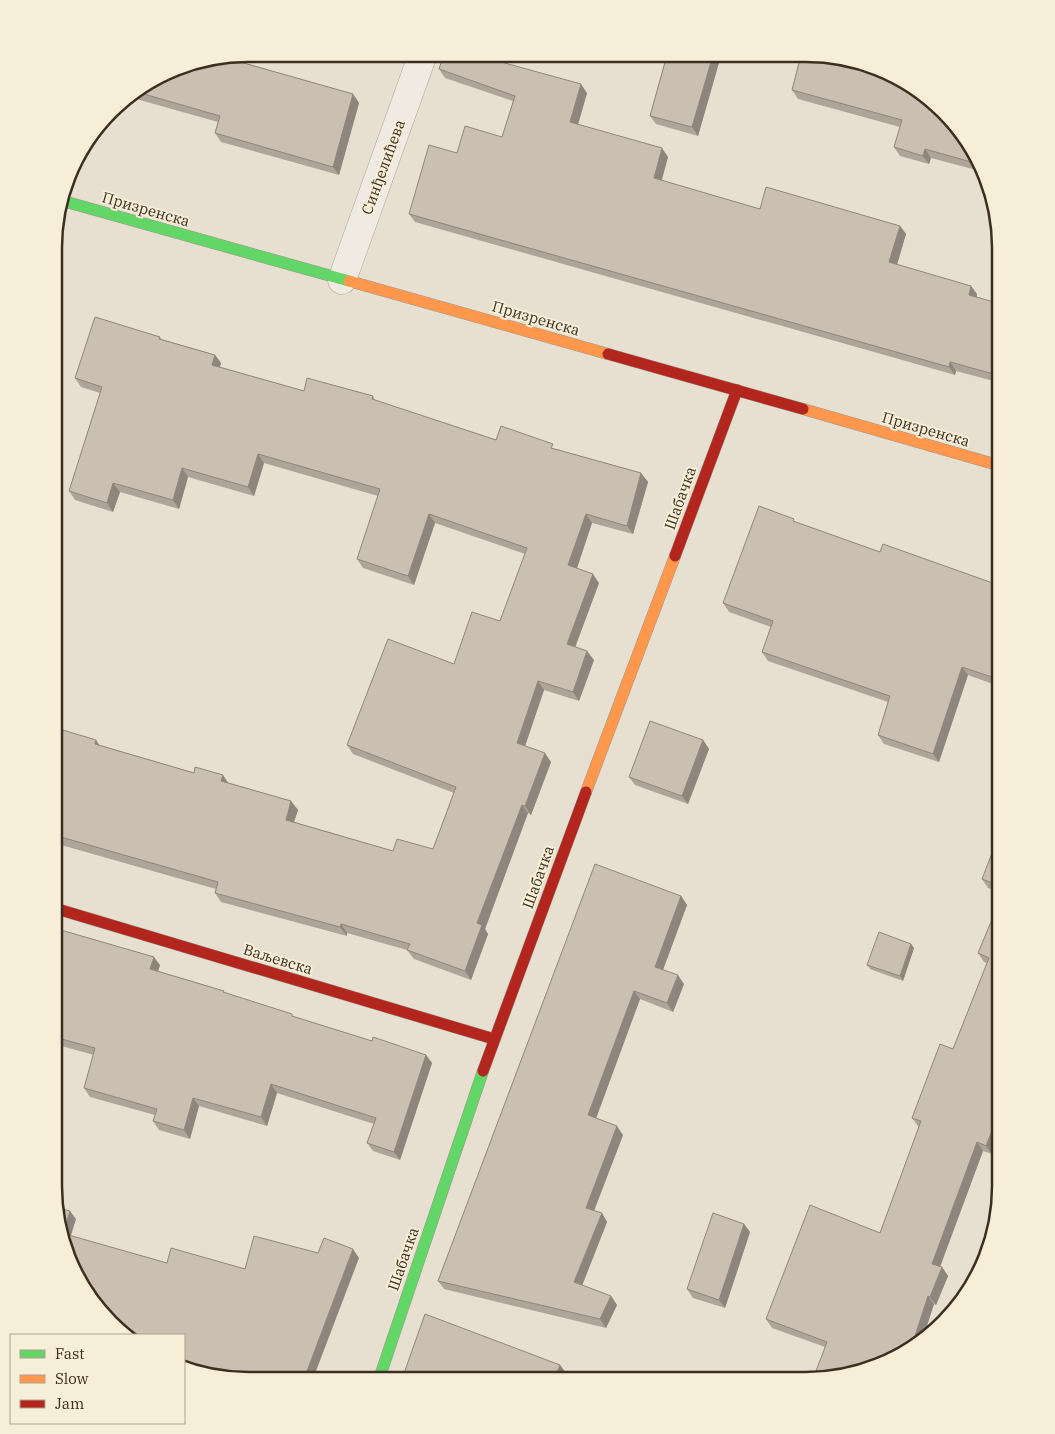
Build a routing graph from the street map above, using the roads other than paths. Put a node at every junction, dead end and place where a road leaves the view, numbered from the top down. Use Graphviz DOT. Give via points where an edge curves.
graph roads {
  1 [pos="420,62"];
  2 [pos="69,202"];
  3 [pos="342,280"];
  4 [pos="737,390"];
  5 [pos="992,463"];
  6 [pos="62,910"];
  7 [pos="494,1040"];
  8 [pos="381,1372"];
  1 -- 3 [label="street, Синђелићева"];
  2 -- 3 [label="street, Призренска"];
  3 -- 4 [label="street, Призренска"];
  4 -- 5 [label="street, Призренска"];
  4 -- 7 [label="street, Шабачка"];
  6 -- 7 [label="street, Ваљевска"];
  7 -- 8 [label="street, Шабачка"];
}
